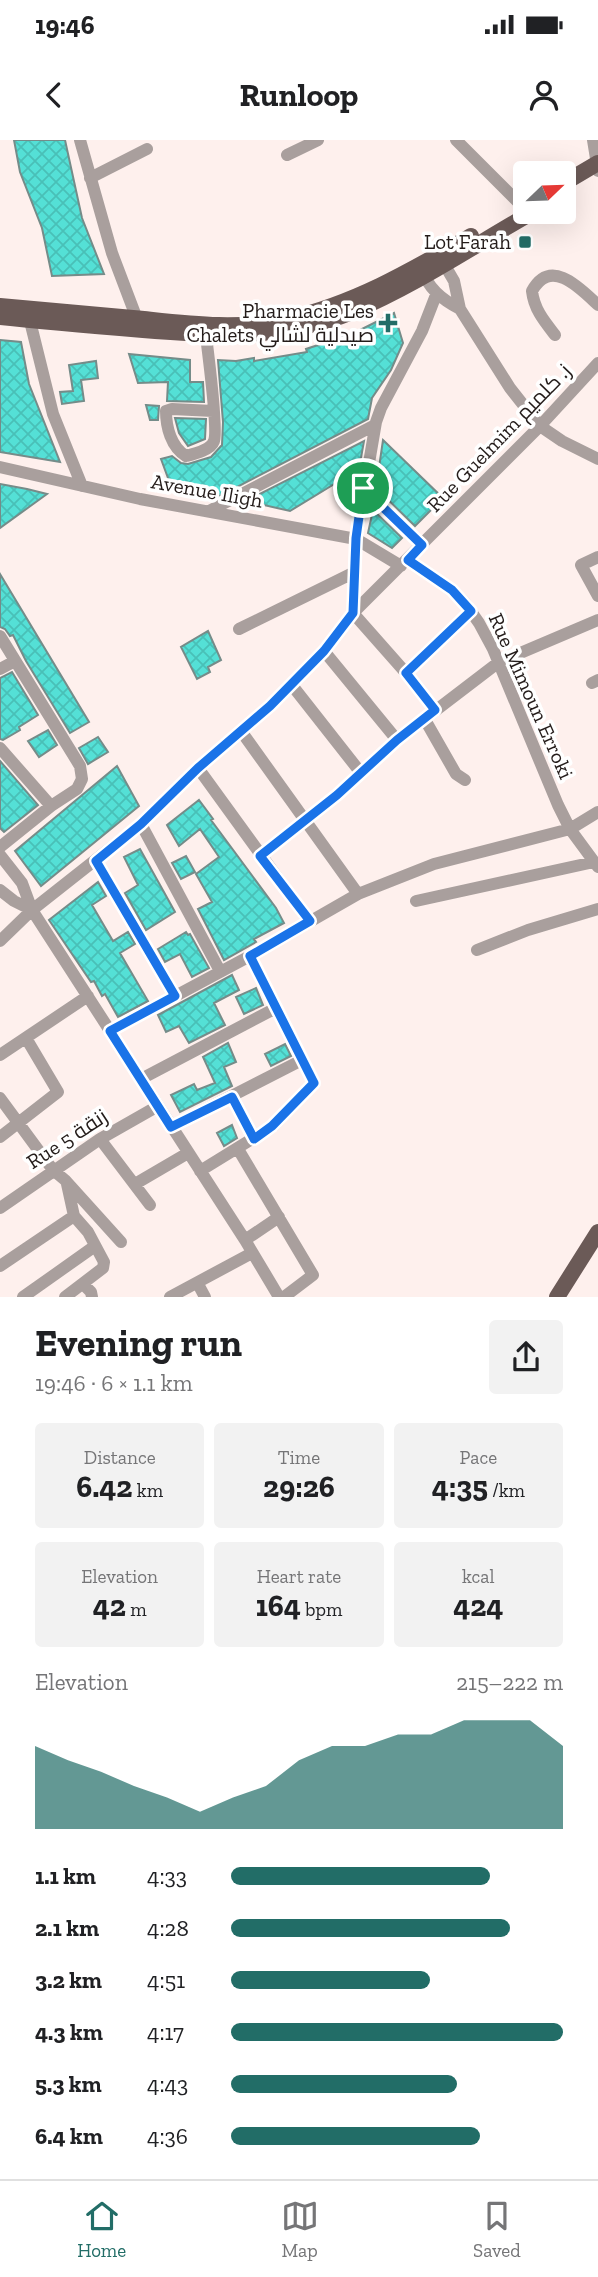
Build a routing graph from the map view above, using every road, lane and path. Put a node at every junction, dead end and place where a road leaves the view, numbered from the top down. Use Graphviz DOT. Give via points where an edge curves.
graph roads {
  1 [pos="80,140"];
  2 [pos="318,140"];
  3 [pos="456,140"];
  4 [pos="593,140"];
  5 [pos="147,149"];
  6 [pos="287,155"];
  7 [pos="597,168"];
  8 [pos="90,178"];
  9 [pos="576,178"];
  10 [pos="576,185"];
  11 [pos="513,196"];
  12 [pos="513,218"];
  13 [pos="442,260"];
  14 [pos="422,271"];
  15 [pos="436,295"];
  16 [pos="598,305"];
  17 [pos="0,306"];
  18 [pos="460,309"];
  19 [pos="28,314"];
  20 [pos="0,317"];
  21 [pos="137,318"];
  22 [pos="555,335"];
  23 [pos="206,336"];
  24 [pos="598,363"];
  25 [pos="213,411"];
  26 [pos="375,425"];
  27 [pos="540,426"];
  28 [pos="598,459"];
  29 [pos="0,467"];
  30 [pos="82,486"];
  31 [pos="363,488"];
  32 [pos="209,511"];
  33 [pos="356,538"];
  34 [pos="422,545"];
  35 [pos="598,557"];
  36 [pos="404,563"];
  37 [pos="354,573"];
  38 [pos="598,596"];
  39 [pos="471,611"];
  40 [pos="353,613"];
  41 [pos="598,620"];
  42 [pos="239,629"];
  43 [pos="0,636"];
  44 [pos="324,651"];
  45 [pos="15,661"];
  46 [pos="499,662"];
  47 [pos="0,669"];
  48 [pos="406,673"];
  49 [pos="290,684"];
  50 [pos="429,714"];
  51 [pos="240,731"];
  52 [pos="397,740"];
  53 [pos="0,748"];
  54 [pos="198,768"];
  55 [pos="361,773"];
  56 [pos="465,780"];
  57 [pos="51,806"];
  58 [pos="598,812"];
  59 [pos="306,820"];
  60 [pos="141,824"];
  61 [pos="570,829"];
  62 [pos="0,847"];
  63 [pos="0,855"];
  64 [pos="260,856"];
  65 [pos="96,861"];
  66 [pos="596,864"];
  67 [pos="0,890"];
  68 [pos="358,894"];
  69 [pos="416,901"];
  70 [pos="598,909"];
  71 [pos="32,910"];
  72 [pos="310,921"];
  73 [pos="0,941"];
  74 [pos="477,950"];
  75 [pos="250,956"];
  76 [pos="220,971"];
  77 [pos="88,996"];
  78 [pos="175,996"];
  79 [pos="276,1008"];
  80 [pos="110,1031"];
  81 [pos="26,1038"];
  82 [pos="0,1055"];
  83 [pos="302,1059"];
  84 [pos="141,1079"];
  85 [pos="232,1097"];
  86 [pos="0,1098"];
  87 [pos="158,1106"];
  88 [pos="18,1124"];
  89 [pos="171,1127"];
  90 [pos="0,1137"];
  91 [pos="100,1139"];
  92 [pos="254,1139"];
  93 [pos="238,1149"];
  94 [pos="188,1153"];
  95 [pos="53,1170"];
  96 [pos="201,1171"];
  97 [pos="65,1180"];
  98 [pos="135,1184"];
  99 [pos="150,1205"];
  100 [pos="0,1208"];
  101 [pos="74,1216"];
  102 [pos="279,1217"];
  103 [pos="598,1232"];
  104 [pos="245,1240"];
  105 [pos="121,1241"];
  106 [pos="95,1246"];
  107 [pos="252,1253"];
  108 [pos="0,1266"];
  109 [pos="83,1284"];
  110 [pos="198,1284"];
  111 [pos="23,1297"];
  112 [pos="65,1297"];
  113 [pos="92,1297"];
  114 [pos="170,1297"];
  115 [pos="205,1297"];
  116 [pos="281,1297"];
  117 [pos="557,1297"];
  1 -- 8 [label="street"];
  2 -- 6 [label="street"];
  3 -- 11 [label="street"];
  4 -- 7 [label="street"];
  5 -- 8 [label="street"];
  7 -- 9 [label="main road"];
  7 -- 10 [label="main road"];
  8 -- 21 [label="street"];
  12 -- 13 [label="main road"];
  13 -- 14 [label="main road"];
  13 -- 18 [label="street"];
  14 -- 15 [label="street"];
  14 -- 21 [label="main road" via="359,297 286,319 229,325"];
  14 -- 23 [label="main road" via="350,313 307,326"];
  15 -- 18 [label="street"];
  15 -- 26 [label="street"];
  16 -- 22 [label="street" via="561,275 539,282 533,298"];
  17 -- 19 [label="main road"];
  18 -- 27 [label="street"];
  19 -- 20 [label="main road"];
  19 -- 21 [label="main road"];
  19 -- 23 [label="main road"];
  19 -- 30 [label="street" via="53,414"];
  23 -- 25 [label="street"];
  24 -- 27 [label="street, Rue Guelmim ز. كلميم"];
  25 -- 25 [label="street" via="215,433 210,447 186,456 179,452 166,411"];
  26 -- 31 [label="street"];
  26 -- 32 [label="street"];
  27 -- 28 [label="street"];
  27 -- 34 [label="street, Rue Guelmim ز. كلميم"];
  29 -- 30 [label="street, Avenue Iligh"];
  30 -- 32 [label="street, Avenue Iligh"];
  31 -- 33 [label="street"];
  31 -- 34 [label="street"];
  32 -- 33 [label="street, Avenue Iligh"];
  33 -- 36 [label="street, Avenue Iligh"];
  33 -- 37 [label="street"];
  34 -- 36 [label="street, Rue Guelmim ز. كلميم"];
  35 -- 38 [label="street" via="581,565"];
  36 -- 39 [label="street, Rue Mimoun Erroki" via="452,590"];
  36 -- 40 [label="street, Rue Guelmim ز. كلميم"];
  37 -- 40 [label="street"];
  37 -- 42 [label="street"];
  39 -- 46 [label="street, Rue Mimoun Erroki"];
  39 -- 48 [label="street"];
  40 -- 44 [label="street, Rue Guelmim ز. كلميم"];
  40 -- 48 [label="street"];
  41 -- 46 [label="street"];
  43 -- 45 [label="street"];
  44 -- 49 [label="street, Rue Guelmim ز. كلميم"];
  44 -- 52 [label="street"];
  45 -- 47 [label="street"];
  45 -- 57 [label="street" via="80,766 82,779 77,789"];
  46 -- 50 [label="street"];
  46 -- 61 [label="street, Rue Mimoun Erroki"];
  48 -- 50 [label="street"];
  49 -- 51 [label="street, Rue Guelmim ز. كلميم"];
  49 -- 55 [label="street"];
  50 -- 52 [label="street"];
  50 -- 56 [label="street" via="456,774"];
  51 -- 54 [label="street, Rue Guelmim ز. كلميم"];
  51 -- 59 [label="street"];
  52 -- 55 [label="street"];
  53 -- 57 [label="street"];
  54 -- 60 [label="street, Rue Guelmim ز. كلميم"];
  54 -- 64 [label="street"];
  55 -- 59 [label="street"];
  57 -- 62 [label="street"];
  58 -- 61 [label="street"];
  59 -- 64 [label="street"];
  59 -- 68 [label="street"];
  60 -- 65 [label="street, Rue Guelmim ز. كلميم"];
  60 -- 76 [label="street"];
  61 -- 66 [label="street, Rue Mimoun Erroki"];
  61 -- 68 [label="street" via="434,864"];
  63 -- 71 [label="street" via="22,883"];
  64 -- 72 [label="street"];
  65 -- 71 [label="street, Rue Guelmim ز. كلميم"];
  65 -- 78 [label="street"];
  66 -- 69 [label="street"];
  67 -- 71 [label="street"];
  68 -- 72 [label="street"];
  70 -- 74 [label="street"];
  71 -- 73 [label="street, Rue Guelmim ز. كلميم"];
  71 -- 77 [label="street"];
  72 -- 75 [label="street"];
  75 -- 76 [label="street"];
  75 -- 79 [label="street"];
  76 -- 78 [label="street"];
  77 -- 80 [label="street"];
  77 -- 81 [label="street"];
  78 -- 80 [label="street"];
  79 -- 83 [label="street"];
  79 -- 84 [label="street"];
  80 -- 84 [label="street"];
  81 -- 82 [label="street"];
  81 -- 88 [label="street" via="58,1093"];
  83 -- 85 [label="street"];
  83 -- 92 [label="street" via="314,1083"];
  84 -- 87 [label="street"];
  85 -- 89 [label="street"];
  85 -- 92 [label="street"];
  86 -- 88 [label="street"];
  87 -- 89 [label="street"];
  87 -- 91 [label="street, Rue 5 زنقة"];
  88 -- 90 [label="street"];
  88 -- 95 [label="street"];
  89 -- 94 [label="street"];
  91 -- 95 [label="street, Rue 5 زنقة"];
  91 -- 98 [label="street"];
  92 -- 93 [label="street"];
  93 -- 96 [label="street"];
  93 -- 102 [label="street"];
  94 -- 96 [label="street"];
  94 -- 98 [label="street"];
  95 -- 97 [label="street"];
  95 -- 100 [label="street, Rue 5 زنقة"];
  96 -- 104 [label="street"];
  97 -- 101 [label="street"];
  97 -- 105 [label="street"];
  98 -- 99 [label="street"];
  101 -- 106 [label="street"];
  101 -- 108 [label="street"];
  102 -- 104 [label="street"];
  102 -- 116 [label="street" via="313,1275"];
  103 -- 117 [label="main road"];
  104 -- 107 [label="street"];
  106 -- 109 [label="street" via="103,1268"];
  106 -- 111 [label="street"];
  107 -- 110 [label="street"];
  107 -- 116 [label="street"];
  109 -- 112 [label="street"];
  109 -- 113 [label="street"];
  110 -- 114 [label="street"];
  110 -- 115 [label="street"];
}
